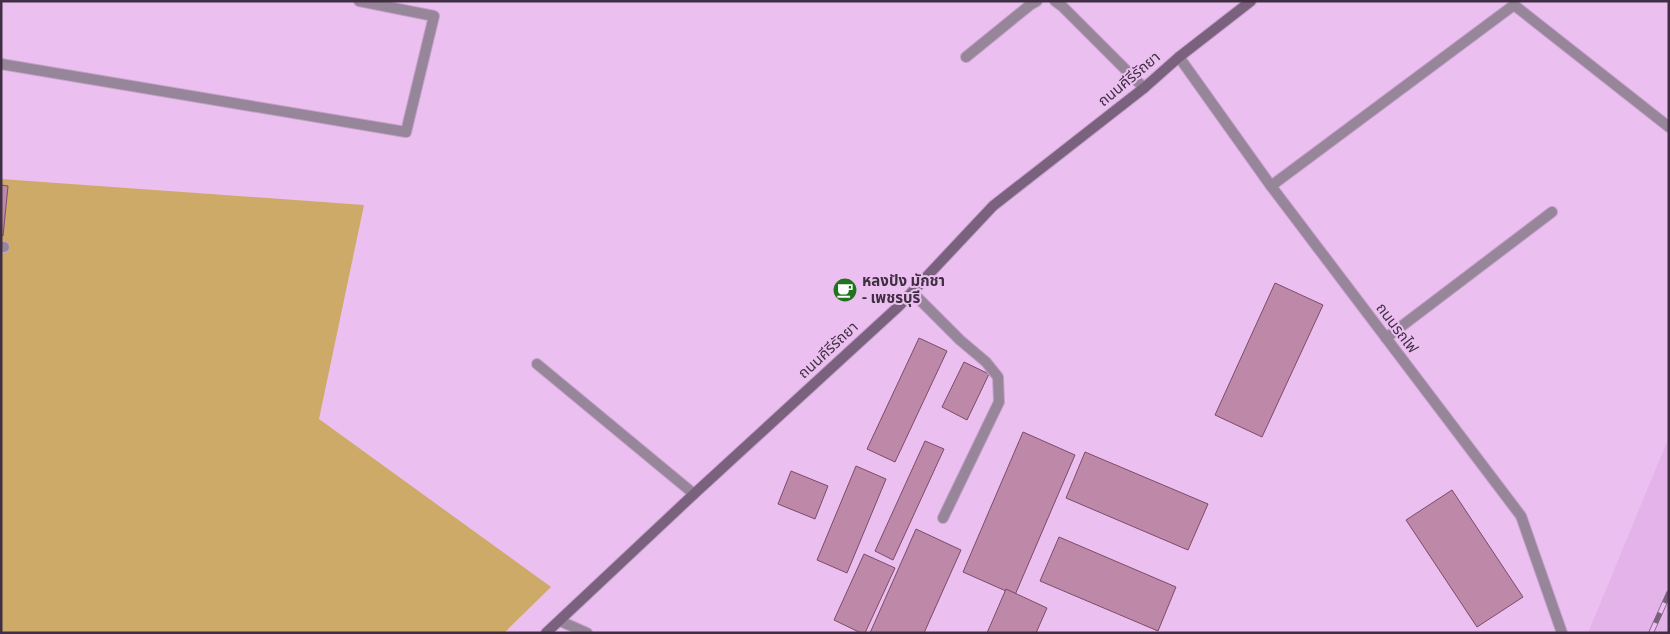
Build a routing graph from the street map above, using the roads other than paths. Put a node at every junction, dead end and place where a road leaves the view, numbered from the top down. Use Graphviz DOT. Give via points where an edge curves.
graph roads {
  1 [pos="359,1"];
  2 [pos="1037,1"];
  3 [pos="1055,1"];
  4 [pos="1251,1"];
  5 [pos="966,57"];
  6 [pos="1179,57"];
  7 [pos="1,64"];
  8 [pos="1144,88"];
  9 [pos="1669,127"];
  10 [pos="1271,186"];
  11 [pos="1552,212"];
  12 [pos="912,292"];
  13 [pos="1386,338"];
  14 [pos="537,364"];
  15 [pos="694,494"];
  16 [pos="943,518"];
  17 [pos="560,621"];
  18 [pos="546,633"];
  19 [pos="587,633"];
  20 [pos="1562,633"];
  1 -- 7 [label="street" via="434,16 406,132"];
  2 -- 5 [label="street"];
  3 -- 8 [label="street"];
  4 -- 6 [label="street, ถนนคีรีรัถยา"];
  6 -- 8 [label="street, ถนนคีรีรัถยา"];
  6 -- 10 [label="street, ถนนรถไฟ"];
  8 -- 12 [label="street, ถนนคีรีรัถยา" via="993,206"];
  9 -- 10 [label="street" via="1514,5"];
  10 -- 13 [label="street, ถนนรถไฟ"];
  11 -- 13 [label="street"];
  12 -- 15 [label="street, ถนนคีรีรัถยา"];
  12 -- 16 [label="street" via="998,377 999,402"];
  13 -- 20 [label="street, ถนนรถไฟ" via="1521,516"];
  14 -- 15 [label="street"];
  15 -- 17 [label="street, ถนนคีรีรัถยา"];
  17 -- 18 [label="street, ถนนคีรีรัถยา"];
  17 -- 19 [label="street"];
}
